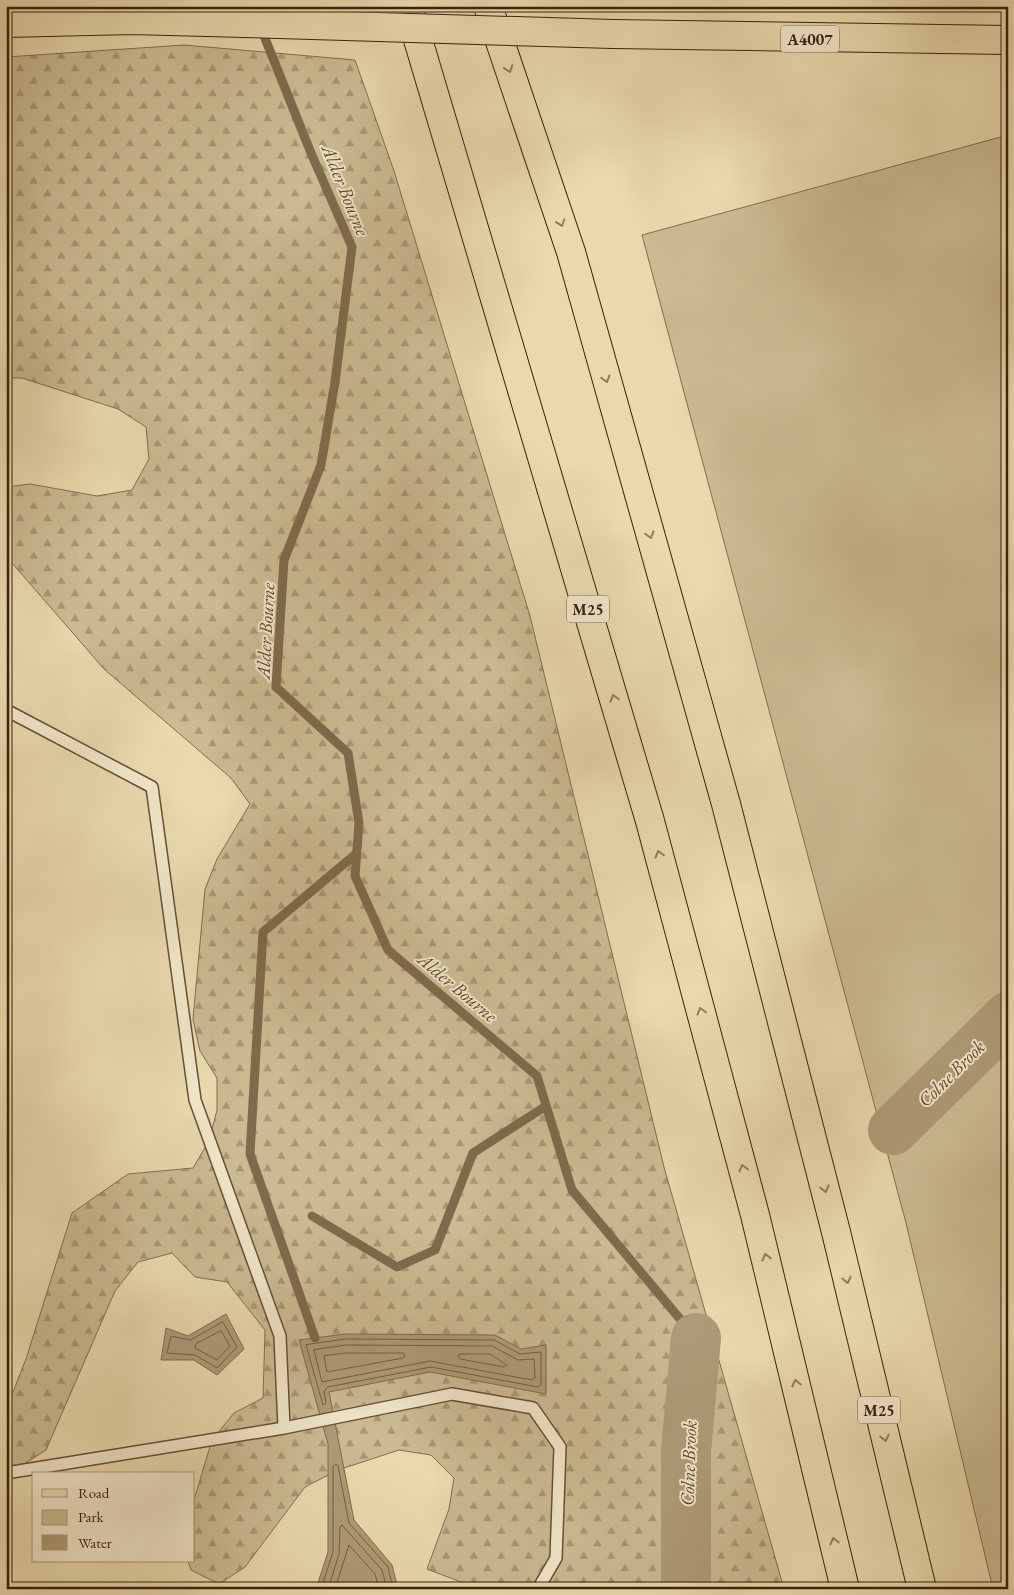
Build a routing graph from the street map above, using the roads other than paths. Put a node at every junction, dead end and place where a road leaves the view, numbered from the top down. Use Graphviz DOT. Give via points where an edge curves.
graph roads {
  1 [pos="408,6"];
  2 [pos="488,6"];
  3 [pos="6,23"];
  4 [pos="1008,40"];
  5 [pos="6,710"];
  6 [pos="284,1428"];
  7 [pos="6,1473"];
  8 [pos="538,1589"];
  9 [pos="845,1589"];
  10 [pos="922,1589"];
  9 -- 1 [label="main road, M25, one-way" via="755,1215 648,811"];
  2 -- 10 [label="main road, M25, one-way" via="574,262 726,804 836,1232"];
  3 -- 4 [label="main road, A4007, bridge" via="132,20 613,34"];
  5 -- 6 [label="lane" via="152,787 195,1100 280,1336"];
  6 -- 7 [label="lane"];
  6 -- 8 [label="lane" via="452,1394 533,1408 560,1447 556,1558"];
}
